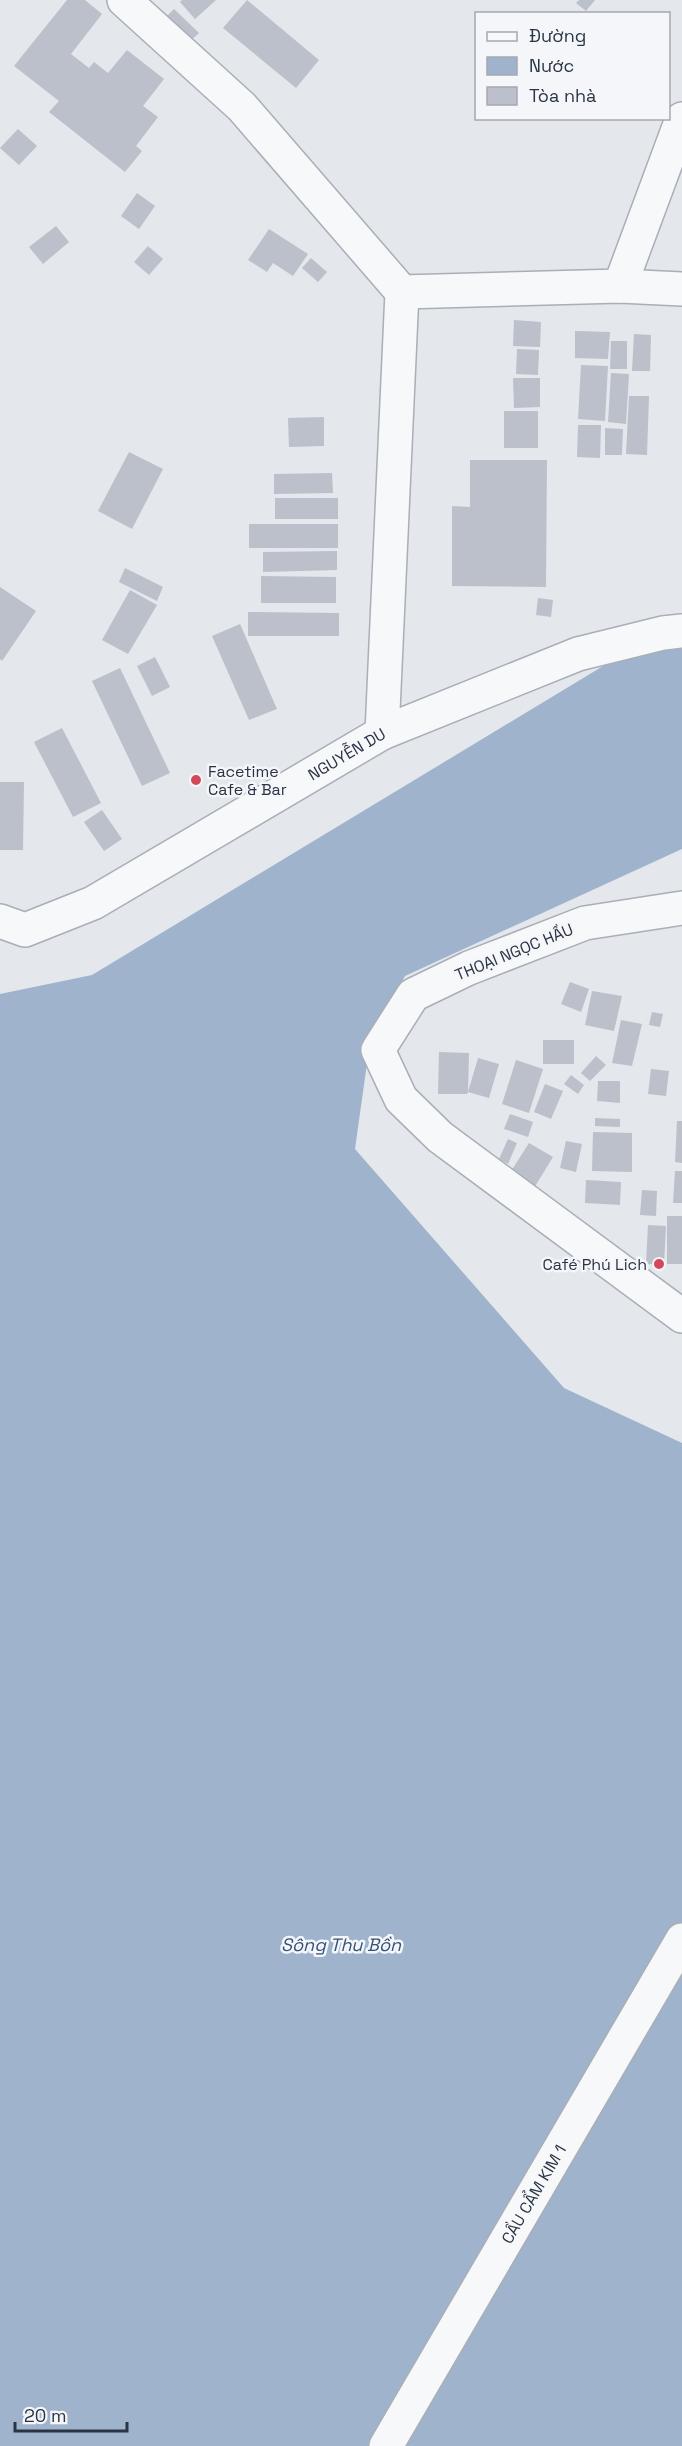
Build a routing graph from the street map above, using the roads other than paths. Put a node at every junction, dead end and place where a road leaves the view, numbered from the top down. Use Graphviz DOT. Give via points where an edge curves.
graph roads {
  1 [pos="124,0"];
  2 [pos="682,119"];
  3 [pos="620,286"];
  4 [pos="682,289"];
  5 [pos="402,292"];
  6 [pos="682,631"];
  7 [pos="382,734"];
  8 [pos="682,908"];
  9 [pos="0,921"];
  10 [pos="682,1316"];
  11 [pos="682,1940"];
  12 [pos="386,2446"];
  1 -- 5 [label="street" via="242,107"];
  2 -- 3 [label="street"];
  3 -- 4 [label="street"];
  3 -- 5 [label="street"];
  5 -- 7 [label="street"];
  6 -- 7 [label="street, NGUYỄN DU" via="578,654"];
  7 -- 9 [label="street, NGUYỄN DU" via="93,903 25,930"];
  8 -- 10 [label="street, THOẠI NGỌC HẦU" via="585,923 469,968 413,995 378,1050 401,1099 440,1137"];
  11 -- 12 [label="street, CẦU CẨM KIM 1"];
}
